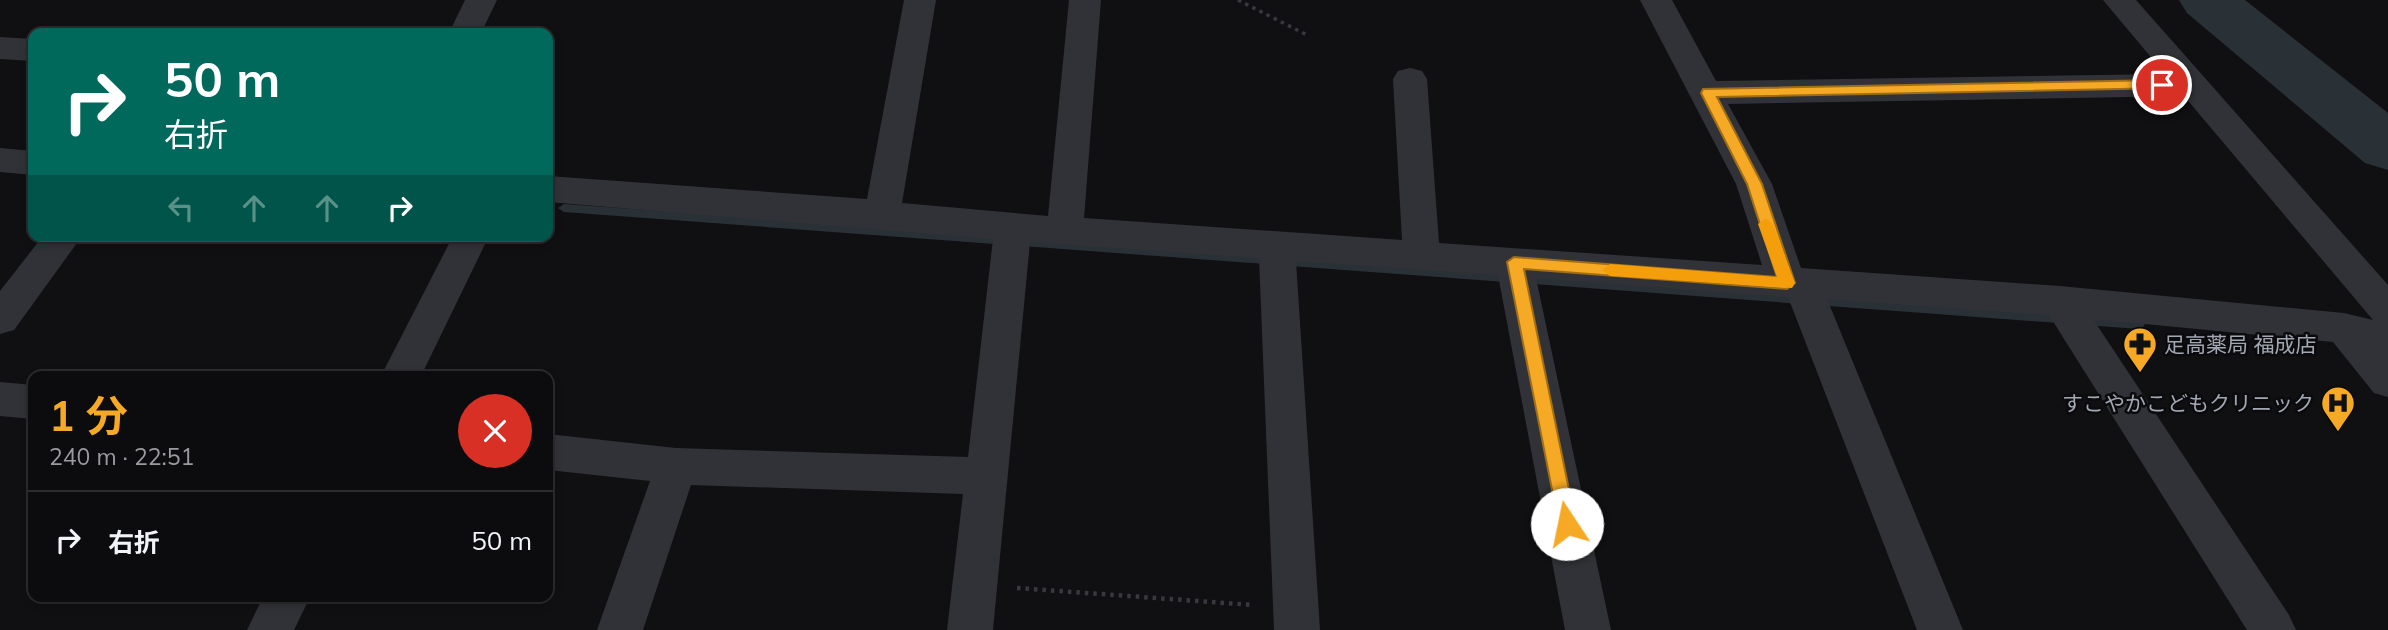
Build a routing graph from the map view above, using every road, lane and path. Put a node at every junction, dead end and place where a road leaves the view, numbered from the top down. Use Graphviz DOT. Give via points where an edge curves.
graph roads {
  1 [pos="481,0"];
  2 [pos="920,0"];
  3 [pos="1085,0"];
  4 [pos="1238,0"];
  5 [pos="1656,0"];
  6 [pos="2119,0"];
  7 [pos="467,28"];
  8 [pos="1309,36"];
  9 [pos="0,48"];
  10 [pos="28,50"];
  11 [pos="1410,79"];
  12 [pos="2192,85"];
  13 [pos="1707,93"];
  14 [pos="0,160"];
  15 [pos="28,163"];
  16 [pos="553,189"];
  17 [pos="882,214"];
  18 [pos="1065,231"];
  19 [pos="1012,238"];
  20 [pos="59,242"];
  21 [pos="468,242"];
  22 [pos="1421,256"];
  23 [pos="1278,257"];
  24 [pos="1517,274"];
  25 [pos="1801,293"];
  26 [pos="2388,311"];
  27 [pos="2068,314"];
  28 [pos="0,319"];
  29 [pos="2344,328"];
  30 [pos="2388,340"];
  31 [pos="404,371"];
  32 [pos="2388,381"];
  33 [pos="0,399"];
  34 [pos="28,402"];
  35 [pos="553,453"];
  36 [pos="676,466"];
  37 [pos="985,476"];
  38 [pos="974,584"];
  39 [pos="284,602"];
  40 [pos="1296,619"];
  41 [pos="270,630"];
  42 [pos="620,630"];
  43 [pos="970,630"];
  44 [pos="1588,630"];
  45 [pos="1940,630"];
  46 [pos="2273,630"];
  1 -- 7 [label="street"];
  2 -- 17 [label="street"];
  3 -- 18 [label="street"];
  4 -- 8 [label="path"];
  5 -- 13 [label="street"];
  6 -- 12 [label="street"];
  9 -- 10 [label="street"];
  11 -- 22 [label="street"];
  12 -- 13 [label="street"];
  12 -- 26 [label="street"];
  13 -- 25 [label="street" via="1754,184"];
  14 -- 15 [label="street"];
  16 -- 17 [label="street"];
  17 -- 19 [label="street"];
  18 -- 19 [label="street"];
  18 -- 23 [label="street"];
  19 -- 37 [label="street"];
  20 -- 28 [label="street"];
  21 -- 31 [label="street"];
  22 -- 23 [label="street"];
  22 -- 24 [label="street"];
  23 -- 40 [label="street"];
  24 -- 25 [label="street"];
  24 -- 44 [label="street"];
  25 -- 27 [label="street"];
  25 -- 45 [label="street"];
  27 -- 29 [label="street"];
  27 -- 46 [label="street"];
  29 -- 30 [label="street"];
  29 -- 32 [label="street"];
  33 -- 34 [label="street"];
  35 -- 36 [label="street"];
  36 -- 37 [label="street"];
  36 -- 42 [label="street"];
  37 -- 38 [label="street"];
  38 -- 40 [label="path"];
  38 -- 43 [label="street"];
  39 -- 41 [label="street"];
}
